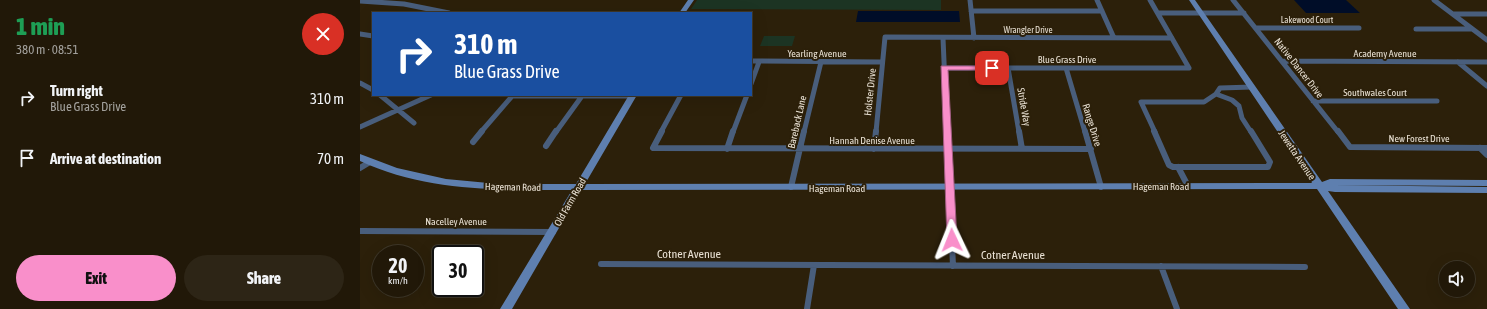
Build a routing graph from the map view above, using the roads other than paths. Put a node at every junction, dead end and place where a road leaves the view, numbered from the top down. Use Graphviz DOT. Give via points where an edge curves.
graph roads {
  1 [pos="691,0"];
  2 [pos="970,0"];
  3 [pos="1097,0"];
  4 [pos="1150,0"];
  5 [pos="1192,0"];
  6 [pos="1233,0"];
  7 [pos="1434,0"];
  8 [pos="360,1"];
  9 [pos="971,11"];
  10 [pos="1102,11"];
  11 [pos="443,12"];
  12 [pos="683,12"];
  13 [pos="1158,13"];
  14 [pos="1201,13"];
  15 [pos="1244,13"];
  16 [pos="1452,14"];
  17 [pos="1487,14"];
  18 [pos="1256,28"];
  19 [pos="1359,28"];
  20 [pos="1416,29"];
  21 [pos="1472,29"];
  22 [pos="360,34"];
  23 [pos="372,36"];
  24 [pos="885,38"];
  25 [pos="943,38"];
  26 [pos="974,38"];
  27 [pos="1114,38"];
  28 [pos="1172,38"];
  29 [pos="1487,40"];
  30 [pos="1282,61"];
  31 [pos="752,62"];
  32 [pos="759,62"];
  33 [pos="821,62"];
  34 [pos="882,62"];
  35 [pos="1458,62"];
  36 [pos="1487,62"];
  37 [pos="944,68"];
  38 [pos="1008,68"];
  39 [pos="1066,68"];
  40 [pos="752,81"];
  41 [pos="360,83"];
  42 [pos="1487,86"];
  43 [pos="1252,88"];
  44 [pos="372,89"];
  45 [pos="1216,94"];
  46 [pos="381,96"];
  47 [pos="429,96"];
  48 [pos="511,96"];
  49 [pos="582,96"];
  50 [pos="633,96"];
  51 [pos="680,96"];
  52 [pos="747,96"];
  53 [pos="1313,101"];
  54 [pos="1437,101"];
  55 [pos="398,110"];
  56 [pos="414,123"];
  57 [pos="360,127"];
  58 [pos="472,142"];
  59 [pos="546,146"];
  60 [pos="1350,147"];
  61 [pos="727,148"];
  62 [pos="1480,148"];
  63 [pos="1487,148"];
  64 [pos="800,149"];
  65 [pos="874,149"];
  66 [pos="947,149"];
  67 [pos="1022,149"];
  68 [pos="1091,149"];
  69 [pos="1487,155"];
  70 [pos="360,157"];
  71 [pos="370,162"];
  72 [pos="1178,167"];
  73 [pos="360,168"];
  74 [pos="1487,183"];
  75 [pos="1188,186"];
  76 [pos="1319,186"];
  77 [pos="578,187"];
  78 [pos="791,187"];
  79 [pos="1101,187"];
  80 [pos="950,188"];
  81 [pos="1487,190"];
  82 [pos="360,231"];
  83 [pos="553,232"];
  84 [pos="601,264"];
  85 [pos="814,265"];
  86 [pos="953,266"];
  87 [pos="1161,266"];
  88 [pos="1306,267"];
  89 [pos="506,309"];
  90 [pos="807,309"];
  91 [pos="1177,309"];
  92 [pos="1404,309"];
  1 -- 12 [label="main road"];
  2 -- 9 [label="street"];
  3 -- 10 [label="street"];
  4 -- 13 [label="street"];
  5 -- 14 [label="main road, Jewetta Avenue"];
  6 -- 15 [label="street, Native Dancer Drive"];
  7 -- 16 [label="street"];
  8 -- 11 [label="street" via="404,4"];
  9 -- 10 [label="street"];
  9 -- 26 [label="street"];
  10 -- 27 [label="street"];
  13 -- 14 [label="street"];
  13 -- 28 [label="street"];
  14 -- 15 [label="street"];
  14 -- 43 [label="main road, Jewetta Avenue"];
  15 -- 18 [label="street, Native Dancer Drive"];
  16 -- 17 [label="street"];
  16 -- 21 [label="street"];
  18 -- 19 [label="street, Lakewood Court"];
  18 -- 30 [label="street, Native Dancer Drive"];
  20 -- 21 [label="street"];
  21 -- 29 [label="street"];
  22 -- 23 [label="street"];
  24 -- 25 [label="street, Wrangler Drive"];
  24 -- 34 [label="street, Holster Drive"];
  25 -- 26 [label="street, Wrangler Drive"];
  25 -- 37 [label="street"];
  26 -- 27 [label="street, Wrangler Drive"];
  27 -- 28 [label="street, Wrangler Drive"];
  28 -- 39 [label="street, Blue Grass Drive" via="1190,68"];
  30 -- 35 [label="street, Academy Avenue"];
  30 -- 53 [label="street, Native Dancer Drive"];
  31 -- 32 [label="street, Yearling Avenue"];
  32 -- 33 [label="street, Yearling Avenue"];
  32 -- 40 [label="street"];
  33 -- 34 [label="street, Yearling Avenue"];
  33 -- 64 [label="street, Bareback Lane"];
  34 -- 65 [label="street, Holster Drive"];
  35 -- 36 [label="street, Academy Avenue"];
  35 -- 42 [label="street"];
  37 -- 38 [label="street, Blue Grass Drive"];
  37 -- 66 [label="street"];
  38 -- 39 [label="street, Blue Grass Drive"];
  38 -- 67 [label="street, Stride Way"];
  39 -- 68 [label="street, Range Drive"];
  41 -- 44 [label="street"];
  43 -- 45 [label="street" via="1220,88"];
  43 -- 76 [label="main road, Jewetta Avenue"];
  45 -- 72 [label="street" via="1210,99 1197,102 1141,102 1169,165"];
  45 -- 72 [label="street" via="1232,100 1239,106 1242,118 1270,165"];
  46 -- 55 [label="street"];
  47 -- 55 [label="street"];
  48 -- 58 [label="street"];
  49 -- 50 [label="street"];
  49 -- 59 [label="street"];
  50 -- 77 [label="main road, Old Farm Road"];
  51 -- 61 [label="street, Hannah Denise Avenue" via="654,148"];
  52 -- 61 [label="street"];
  53 -- 54 [label="street, Southwales Court"];
  53 -- 60 [label="street, Native Dancer Drive"];
  55 -- 56 [label="street"];
  55 -- 57 [label="street"];
  60 -- 62 [label="street, New Forest Drive"];
  61 -- 64 [label="street, Hannah Denise Avenue"];
  62 -- 63 [label="street, New Forest Drive"];
  62 -- 69 [label="street"];
  64 -- 65 [label="street, Hannah Denise Avenue"];
  64 -- 78 [label="street, Bareback Lane"];
  65 -- 66 [label="street, Hannah Denise Avenue"];
  66 -- 67 [label="street, Hannah Denise Avenue"];
  66 -- 80 [label="street"];
  67 -- 68 [label="street, Hannah Denise Avenue"];
  68 -- 79 [label="street, Range Drive"];
  70 -- 71 [label="main road, Hageman Road"];
  71 -- 73 [label="street"];
  71 -- 77 [label="main road, Hageman Road" via="404,174 451,184 500,188"];
  72 -- 75 [label="street"];
  74 -- 76 [label="main road, Hageman Road" via="1330,182"];
  75 -- 76 [label="main road, Hageman Road"];
  75 -- 79 [label="main road, Hageman Road"];
  76 -- 81 [label="main road, Hageman Road" via="1335,189"];
  76 -- 92 [label="main road, Jewetta Avenue"];
  77 -- 78 [label="main road, Hageman Road"];
  77 -- 83 [label="main road, Old Farm Road"];
  78 -- 80 [label="main road, Hageman Road"];
  79 -- 80 [label="main road, Hageman Road"];
  80 -- 86 [label="street"];
  82 -- 83 [label="street, Nacelley Avenue"];
  83 -- 89 [label="main road, Old Farm Road"];
  84 -- 85 [label="street, Cotner Avenue"];
  85 -- 86 [label="street, Cotner Avenue"];
  85 -- 90 [label="street"];
  86 -- 87 [label="street, Cotner Avenue"];
  87 -- 88 [label="street, Cotner Avenue"];
  87 -- 91 [label="street"];
}
